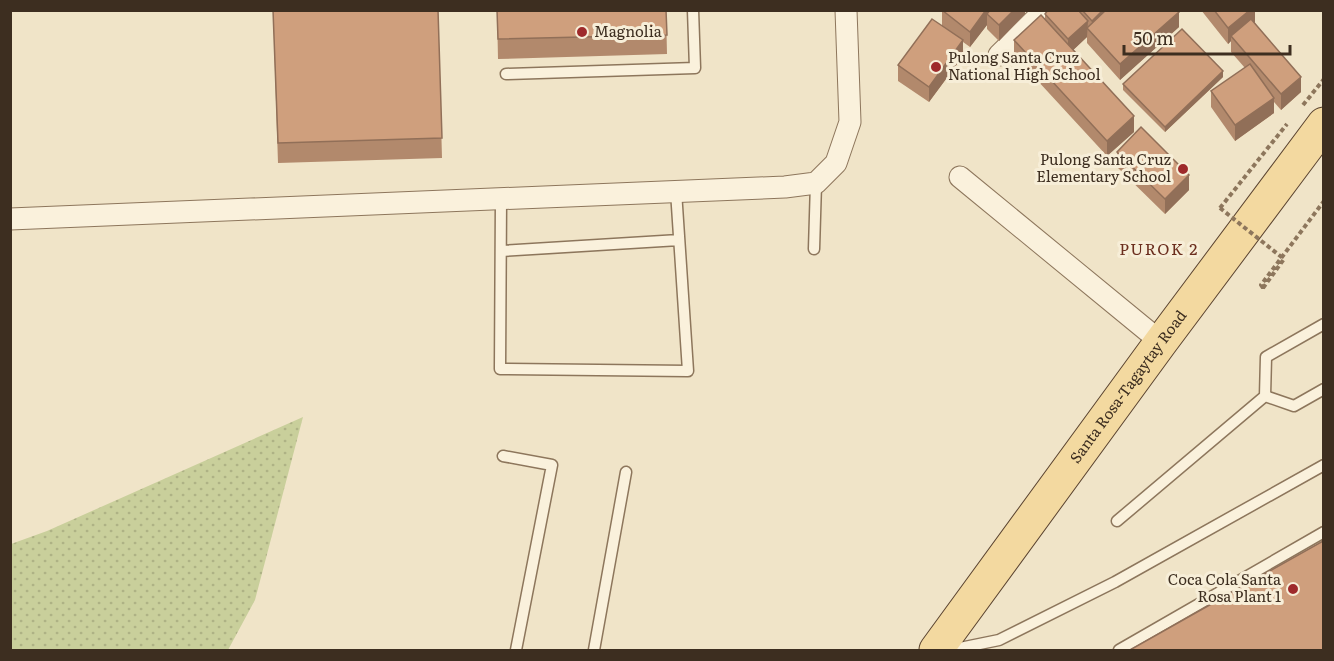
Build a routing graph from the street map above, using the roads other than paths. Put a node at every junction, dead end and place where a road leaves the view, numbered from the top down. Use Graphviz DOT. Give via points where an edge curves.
graph roads {
  1 [pos="693,10"];
  2 [pos="846,10"];
  3 [pos="1045,10"];
  4 [pos="999,55"];
  5 [pos="506,74"];
  6 [pos="1306,115"];
  7 [pos="960,177"];
  8 [pos="816,183"];
  9 [pos="676,191"];
  10 [pos="501,199"];
  11 [pos="10,219"];
  12 [pos="680,240"];
  13 [pos="814,249"];
  14 [pos="501,251"];
  15 [pos="1323,324"];
  16 [pos="1161,342"];
  17 [pos="1323,389"];
  18 [pos="1264,396"];
  19 [pos="503,456"];
  20 [pos="1323,465"];
  21 [pos="626,472"];
  22 [pos="1117,521"];
  23 [pos="1323,532"];
  24 [pos="516,651"];
  25 [pos="594,651"];
  26 [pos="936,651"];
  27 [pos="951,651"];
  28 [pos="1119,651"];
  1 -- 5 [label="lane" via="695,68"];
  2 -- 8 [label="street" via="850,122 836,163"];
  3 -- 4 [label="street"];
  6 -- 16 [label="main road, Santa Rosa-Tagaytay Road"];
  7 -- 16 [label="street"];
  8 -- 9 [label="street"];
  8 -- 13 [label="lane"];
  9 -- 10 [label="street"];
  9 -- 12 [label="lane"];
  10 -- 11 [label="street"];
  10 -- 14 [label="lane"];
  12 -- 14 [label="lane"];
  12 -- 14 [label="lane" via="688,371 500,369"];
  15 -- 18 [label="lane" via="1266,357"];
  16 -- 26 [label="main road, Santa Rosa-Tagaytay Road"];
  17 -- 18 [label="lane" via="1294,406"];
  18 -- 22 [label="lane"];
  19 -- 24 [label="lane" via="552,465"];
  20 -- 27 [label="lane" via="1115,582 999,640"];
  21 -- 25 [label="lane"];
  23 -- 28 [label="lane"];
}
